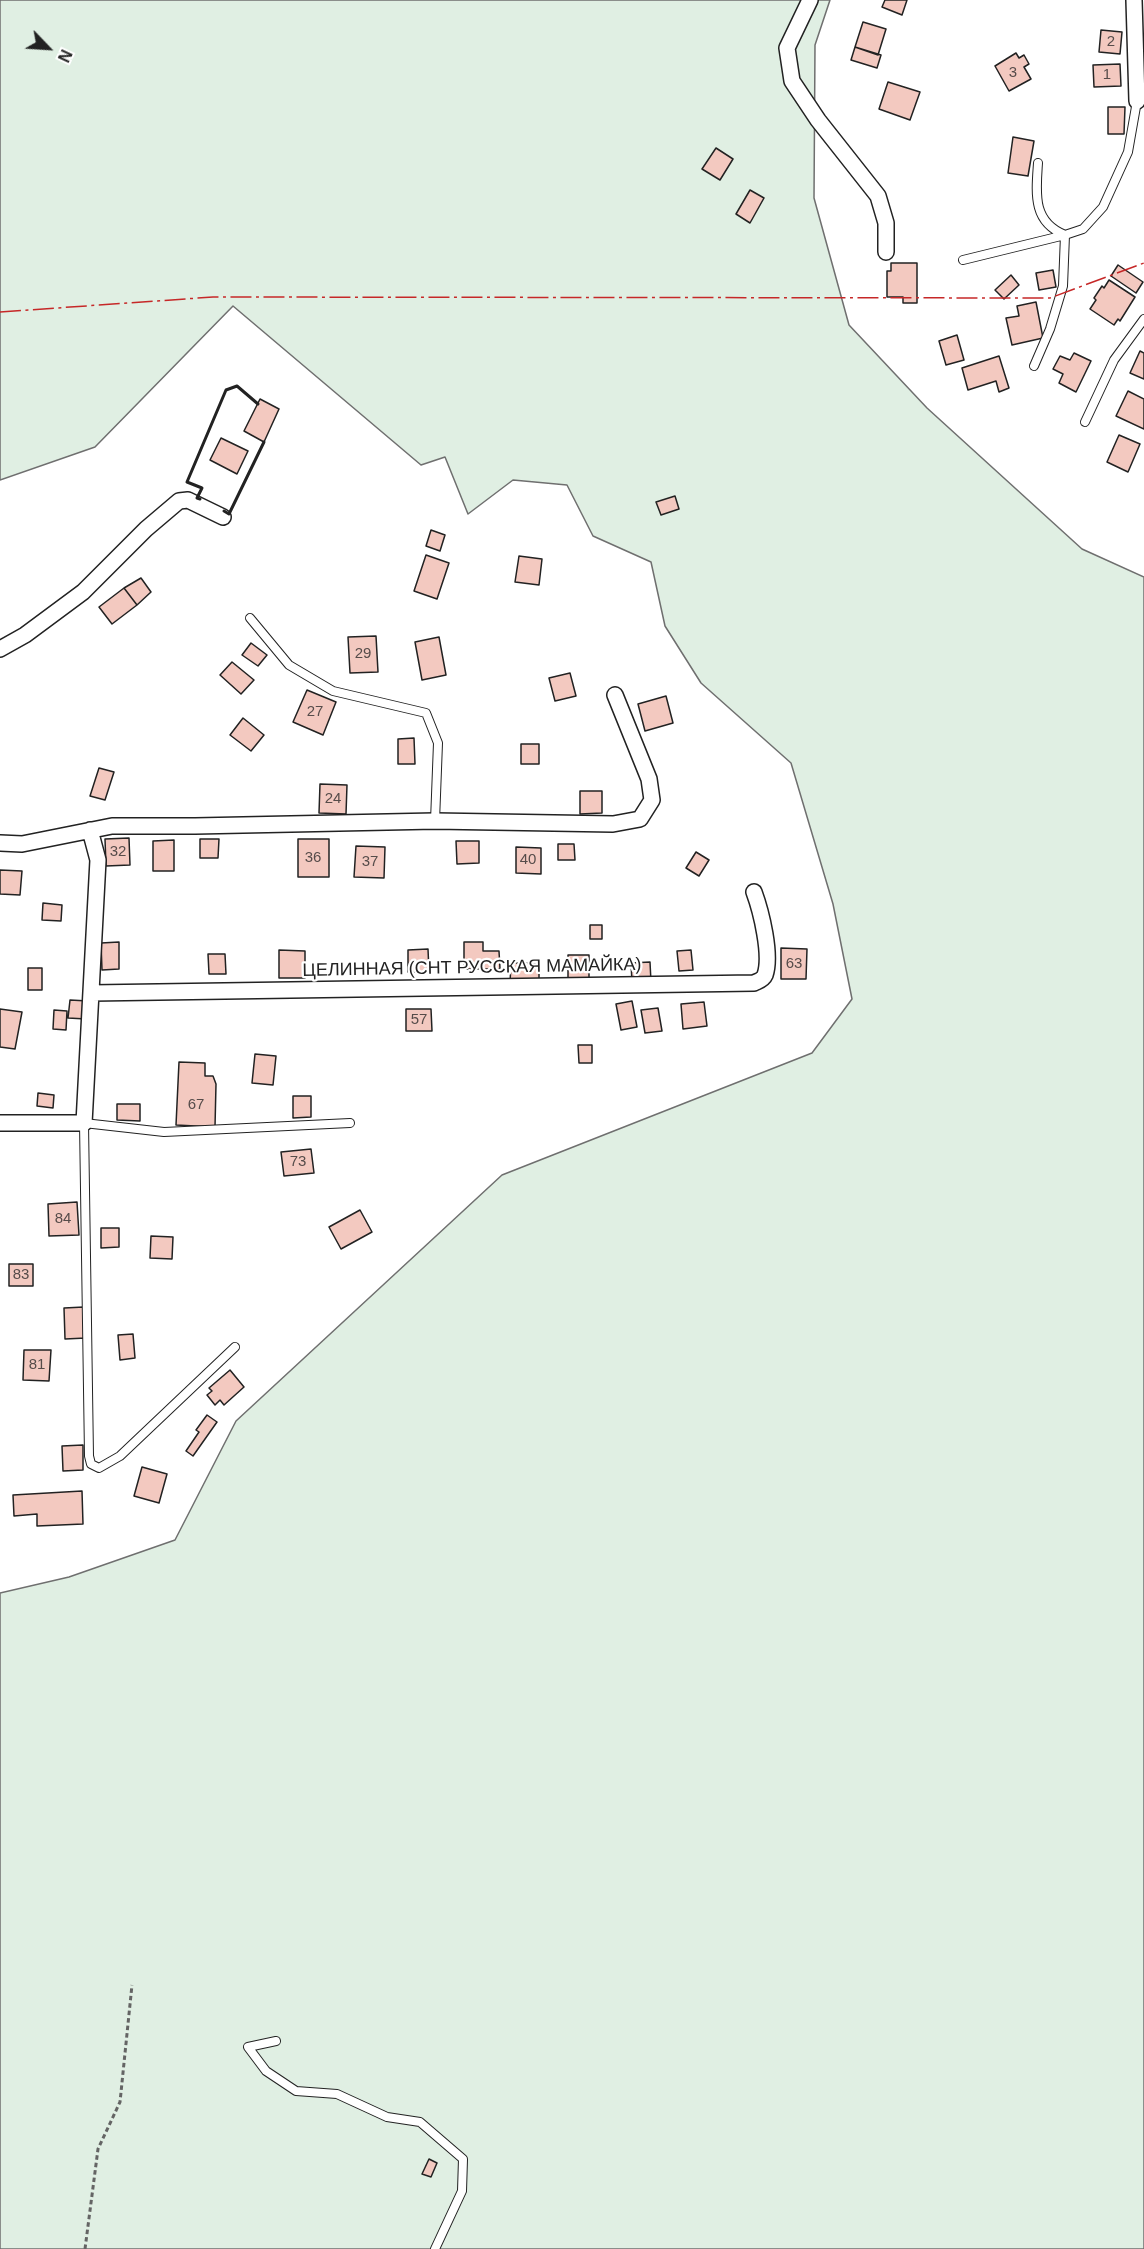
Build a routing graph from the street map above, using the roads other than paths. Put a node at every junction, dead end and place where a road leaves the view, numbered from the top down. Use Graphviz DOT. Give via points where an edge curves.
graph roads {
  1 [pos="810,0"];
  2 [pos="1134,0"];
  3 [pos="1140,106"];
  4 [pos="1038,163"];
  5 [pos="1065,235"];
  6 [pos="886,252"];
  7 [pos="963,260"];
  8 [pos="1144,319"];
  9 [pos="1034,366"];
  10 [pos="1085,422"];
  11 [pos="223,517"];
  12 [pos="250,618"];
  13 [pos="0,650"];
  14 [pos="615,695"];
  15 [pos="435,821"];
  16 [pos="90,830"];
  17 [pos="0,843"];
  18 [pos="754,892"];
  19 [pos="92,993"];
  20 [pos="0,1123"];
  21 [pos="84,1123"];
  22 [pos="350,1123"];
  23 [pos="235,1347"];
  24 [pos="276,2041"];
  25 [pos="435,2249"];
  1 -- 6 [label="street" via="787,48 792,81 878,196 886,223"];
  2 -- 3 [label="street"];
  3 -- 5 [label="lane" via="1128,152 1103,207 1083,229"];
  4 -- 5 [label="lane" via="1035,196 1045,222"];
  5 -- 7 [label="lane"];
  5 -- 9 [label="lane" via="1063,286"];
  8 -- 10 [label="lane" via="1113,360"];
  11 -- 13 [label="street" via="188,500 179,501 83,592"];
  12 -- 15 [label="lane" via="289,665 333,691 426,713 438,743"];
  14 -- 15 [label="street" via="649,779 652,800 640,819 613,824"];
  15 -- 16 [label="street" via="112,826"];
  16 -- 17 [label="street" via="22,844"];
  16 -- 19 [label="street" via="99,860"];
  18 -- 19 [label="street, ЦЕЛИННАЯ (СНТ РУССКАЯ МАМАЙКА)" via="767,958 765,975 754,983"];
  19 -- 21 [label="street"];
  20 -- 21 [label="street"];
  21 -- 22 [label="lane" via="164,1132"];
  21 -- 23 [label="lane" via="91,1464 99,1468 120,1456"];
  24 -- 25 [label="lane" via="248,2047 266,2071 296,2091 337,2094 387,2117 420,2122 463,2159 462,2191"];
}
